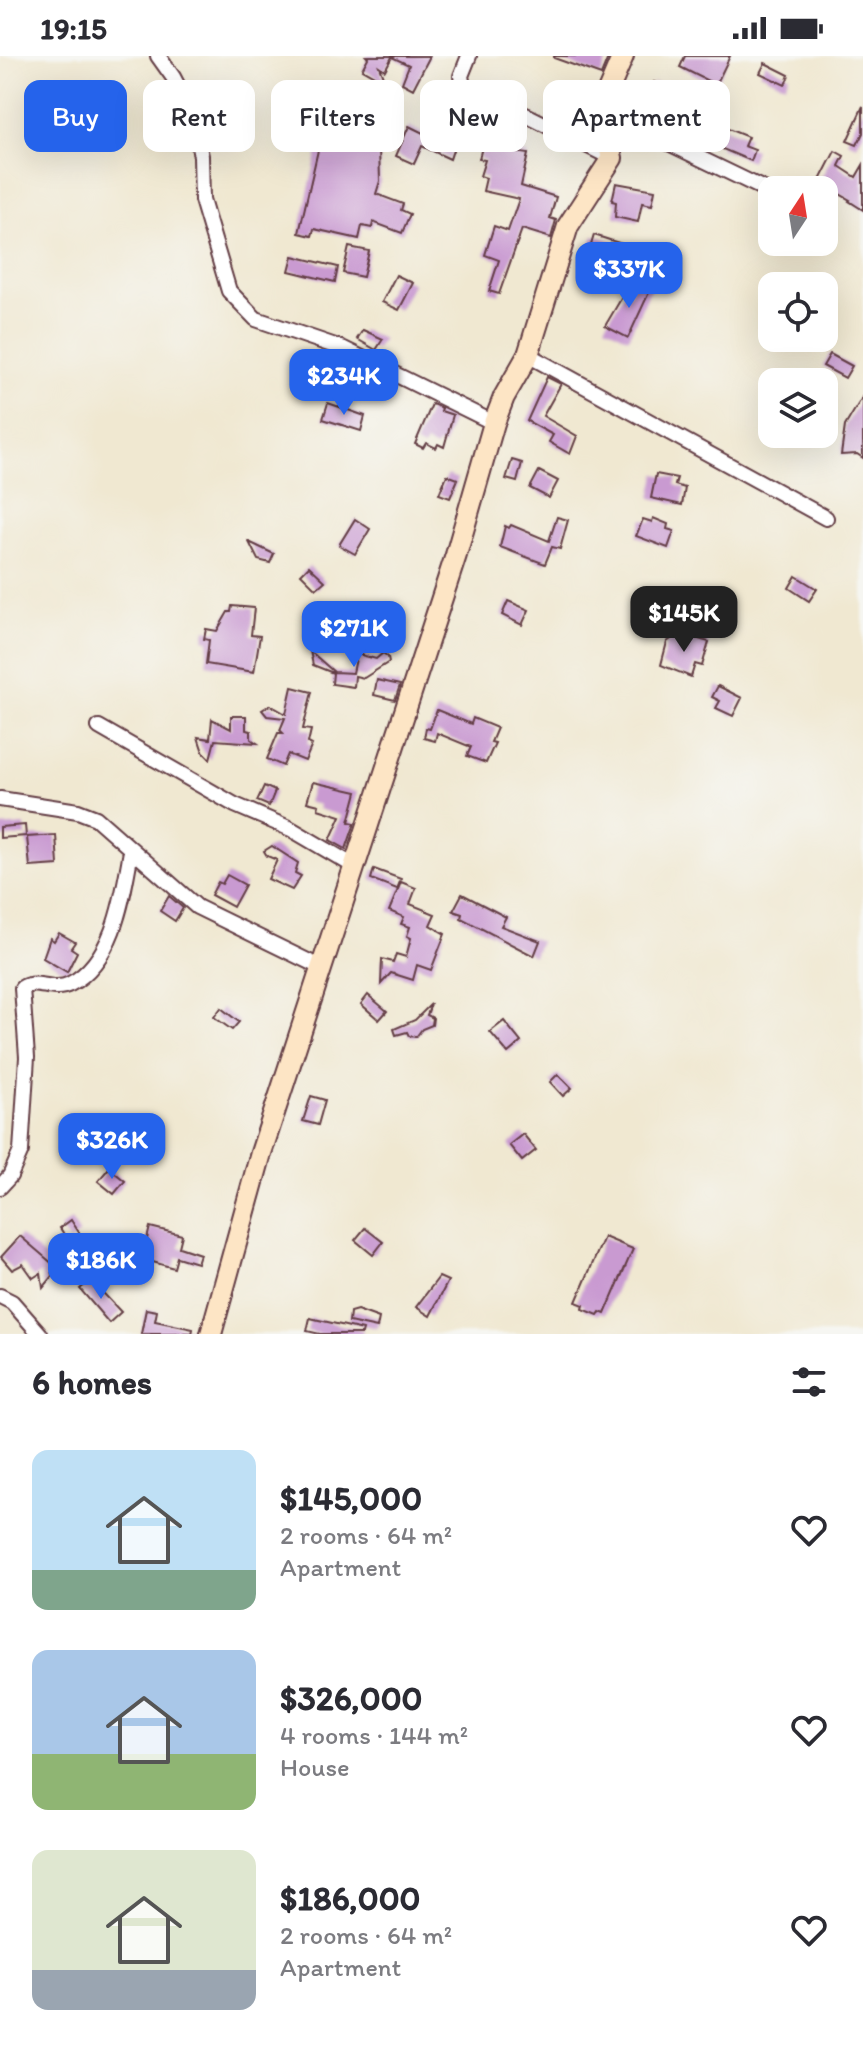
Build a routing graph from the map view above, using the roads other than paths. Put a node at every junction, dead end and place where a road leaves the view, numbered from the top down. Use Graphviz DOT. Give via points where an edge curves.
graph roads {
  1 [pos="158,56"];
  2 [pos="469,56"];
  3 [pos="623,56"];
  4 [pos="613,80"];
  5 [pos="610,152"];
  6 [pos="687,152"];
  7 [pos="612,158"];
  8 [pos="758,186"];
  9 [pos="528,355"];
  10 [pos="494,423"];
  11 [pos="826,518"];
  12 [pos="99,727"];
  13 [pos="0,799"];
  14 [pos="131,851"];
  15 [pos="354,866"];
  16 [pos="320,967"];
  17 [pos="0,1187"];
  18 [pos="0,1296"];
  19 [pos="40,1334"];
  20 [pos="211,1334"];
  1 -- 10 [label="street" via="191,111 201,156 202,200 229,291 256,319 344,349"];
  2 -- 7 [label="street" via="463,86"];
  3 -- 4 [label="street"];
  5 -- 7 [label="street"];
  6 -- 8 [label="street"];
  7 -- 9 [label="street" via="568,226"];
  9 -- 10 [label="street"];
  9 -- 11 [label="street"];
  10 -- 15 [label="street"];
  12 -- 15 [label="street"];
  13 -- 14 [label="street" via="96,818"];
  14 -- 16 [label="street" via="197,907"];
  14 -- 17 [label="street" via="107,944 85,972 55,989 35,984 22,988 27,1057 21,1151"];
  15 -- 16 [label="street"];
  16 -- 20 [label="street"];
  18 -- 19 [label="street"];
}
